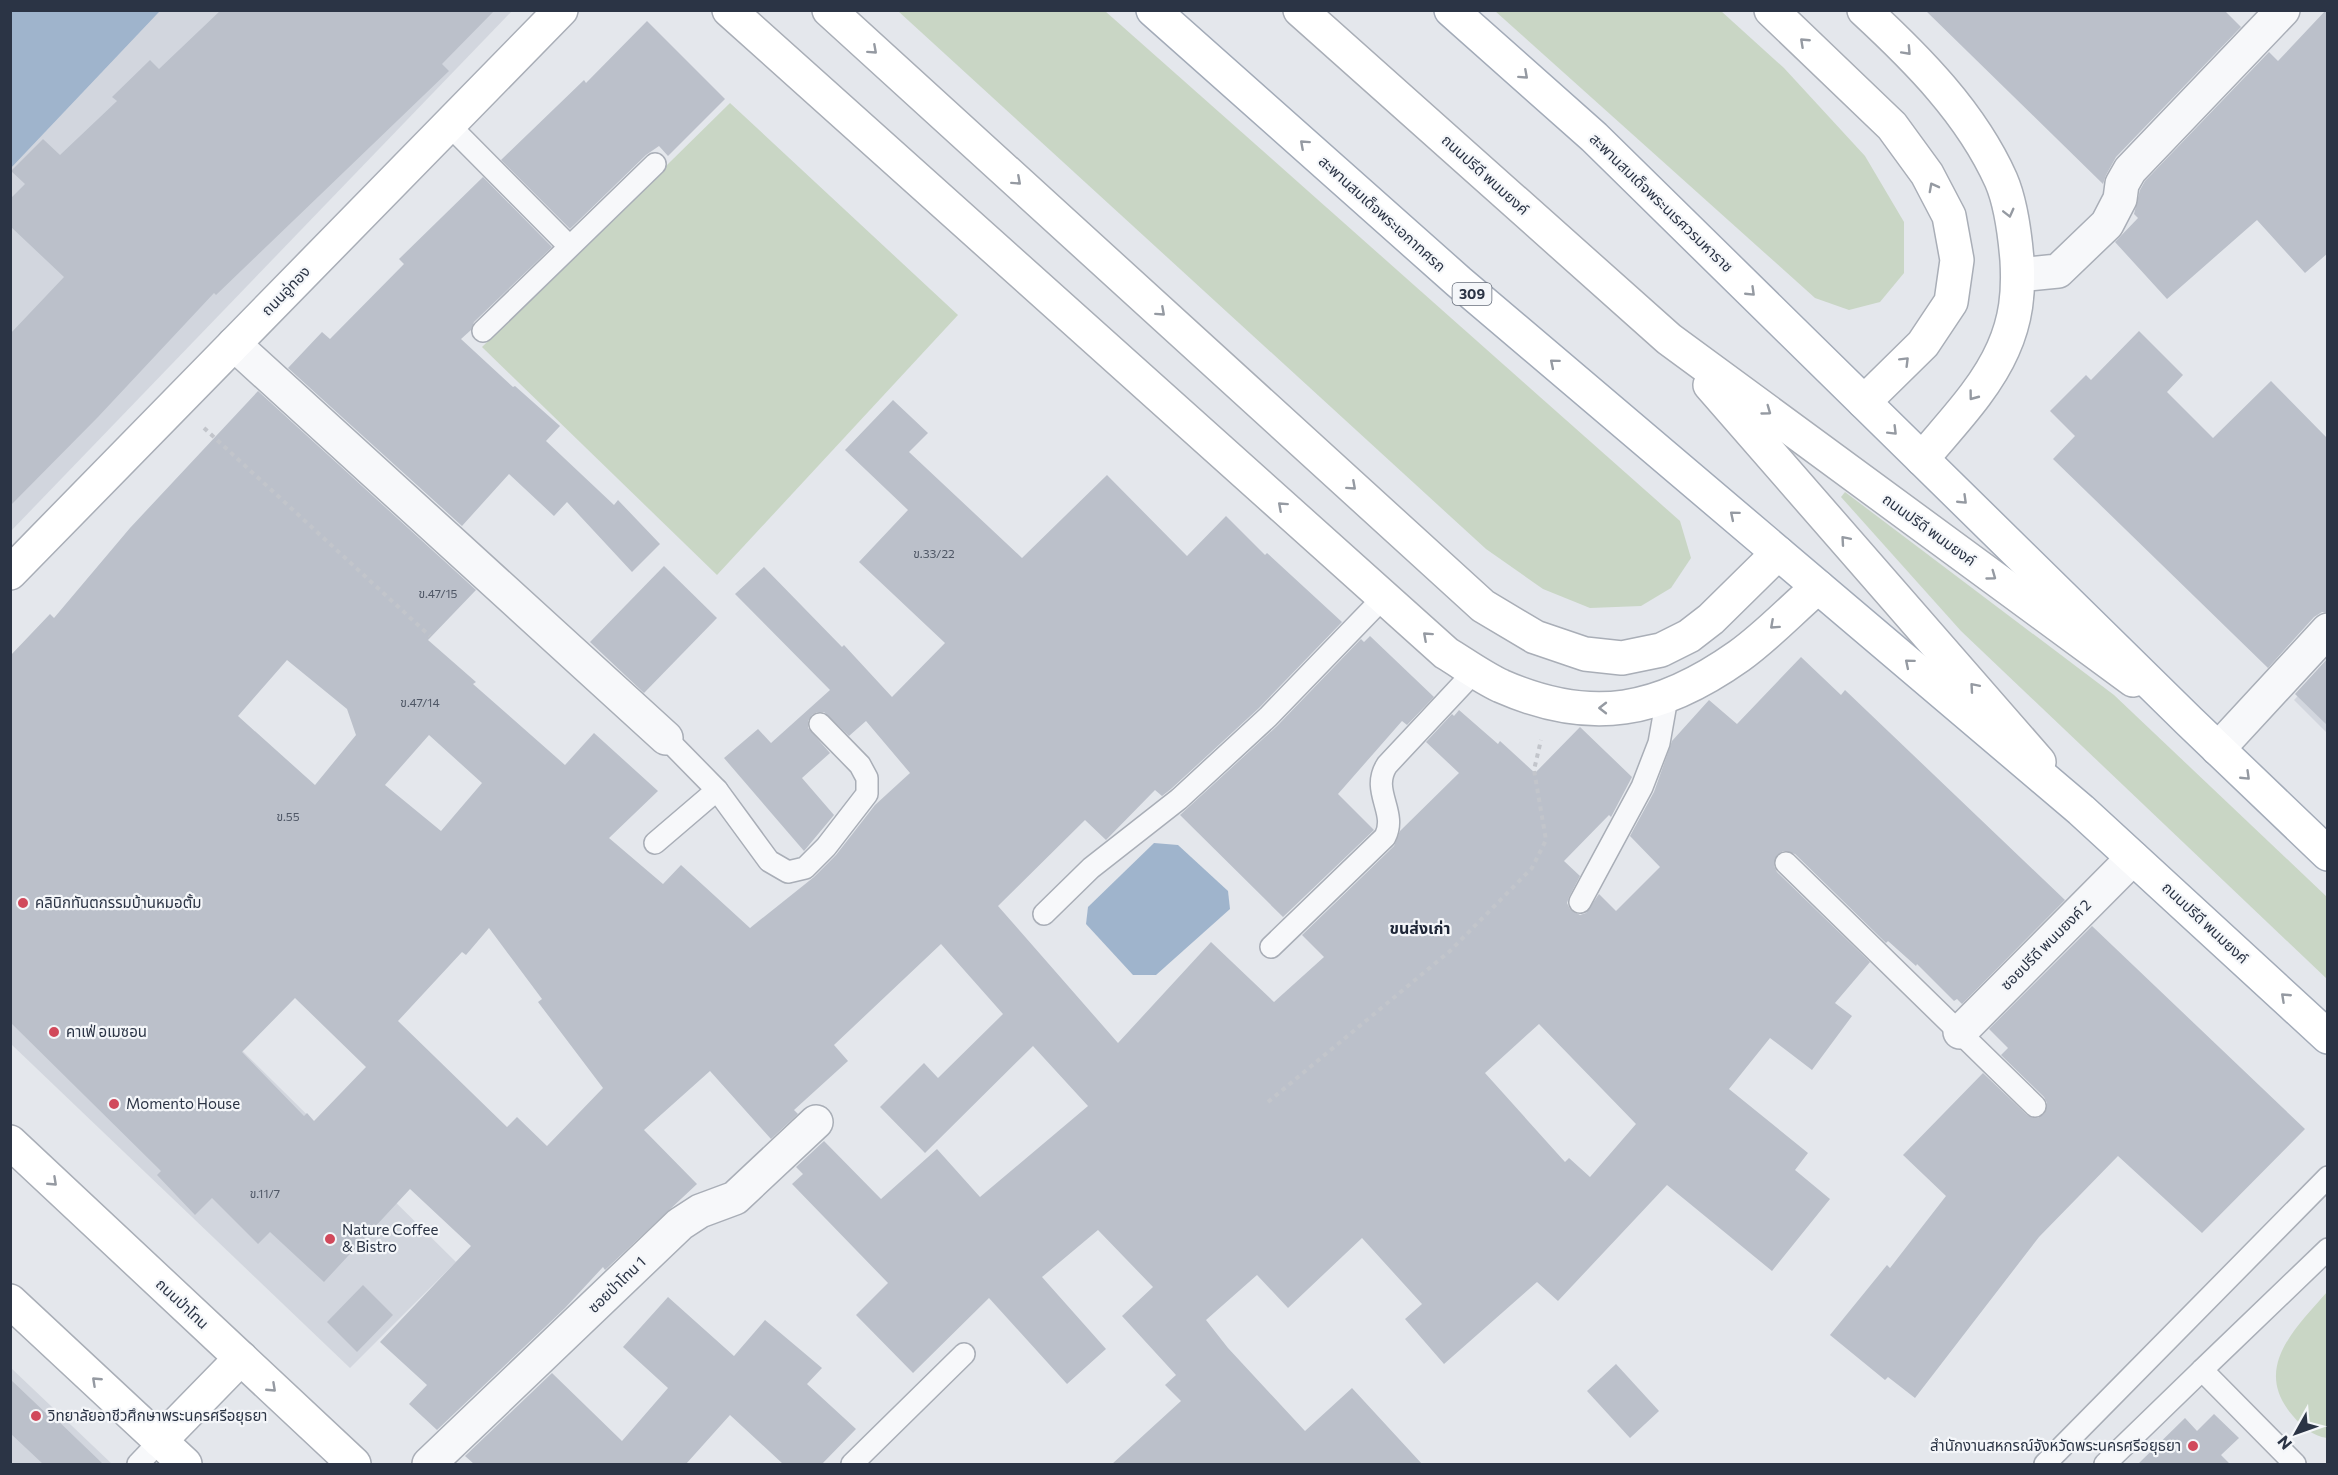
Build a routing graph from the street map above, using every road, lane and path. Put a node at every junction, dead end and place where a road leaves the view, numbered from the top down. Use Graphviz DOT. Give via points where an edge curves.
graph roads {
  1 [pos="561,10"];
  2 [pos="729,10"];
  3 [pos="829,10"];
  4 [pos="1154,10"];
  5 [pos="1300,10"];
  6 [pos="1451,10"];
  7 [pos="1771,10"];
  8 [pos="1864,10"];
  9 [pos="2283,10"];
  10 [pos="449,125"];
  11 [pos="655,164"];
  12 [pos="569,246"];
  13 [pos="2018,275"];
  14 [pos="483,331"];
  15 [pos="1669,339"];
  16 [pos="234,344"];
  17 [pos="177,402"];
  18 [pos="1864,402"];
  19 [pos="1922,459"];
  20 [pos="1778,553"];
  21 [pos="10,573"];
  22 [pos="1818,587"];
  23 [pos="1384,597"];
  24 [pos="2328,630"];
  25 [pos="430,636"];
  26 [pos="1475,671"];
  27 [pos="1667,698"];
  28 [pos="1549,704"];
  29 [pos="2189,722"];
  30 [pos="820,724"];
  31 [pos="666,738"];
  32 [pos="2218,749"];
  33 [pos="717,790"];
  34 [pos="2081,810"];
  35 [pos="655,843"];
  36 [pos="2328,854"];
  37 [pos="2133,858"];
  38 [pos="1786,863"];
  39 [pos="1580,902"];
  40 [pos="1044,914"];
  41 [pos="1271,947"];
  42 [pos="1959,1032"];
  43 [pos="2328,1037"];
  44 [pos="1268,1102"];
  45 [pos="2035,1106"];
  46 [pos="816,1122"];
  47 [pos="10,1142"];
  48 [pos="2328,1177"];
  49 [pos="2328,1249"];
  50 [pos="10,1300"];
  51 [pos="964,1354"];
  52 [pos="241,1359"];
  53 [pos="2202,1370"];
  54 [pos="160,1441"];
  55 [pos="138,1464"];
  56 [pos="184,1464"];
  57 [pos="354,1464"];
  58 [pos="429,1464"];
  59 [pos="852,1464"];
  60 [pos="2045,1464"];
  61 [pos="2105,1464"];
  62 [pos="2295,1464"];
  1 -- 10 [label="main road, ถนนอู่ทอง"];
  23 -- 2 [label="main road, one-way"];
  3 -- 20 [label="main road, one-way" via="1483,606 1535,637 1585,654 1622,658 1661,650 1711,619"];
  20 -- 4 [label="main road, สะพานสมเด็จพระเอกาทศรถ / 309, one-way" via="1468,290"];
  5 -- 15 [label="main road, ถนนปรีดี พนมยงค์"];
  6 -- 18 [label="main road, สะพานสมเด็จพระนเรศวรมหาราช, one-way" via="1593,137"];
  18 -- 7 [label="main road, one-way" via="1923,344 1951,302 1957,260 1949,216 1927,174 1892,126"];
  8 -- 13 [label="main road, one-way" via="1906,49 1965,118 2001,181 2015,236"];
  9 -- 13 [label="street" via="2130,170 2107,224 2058,271"];
  10 -- 12 [label="lane"];
  10 -- 16 [label="main road, ถนนอู่ทอง"];
  11 -- 12 [label="lane"];
  12 -- 14 [label="lane"];
  13 -- 19 [label="main road, one-way" via="2016,315 2003,351 1977,393"];
  15 -- 29 [label="main road, ถนนปรีดี พนมยงค์, one-way"];
  34 -- 15 [label="main road, ถนนปรีดี พนมยงค์, one-way"];
  16 -- 17 [label="main road, ถนนอู่ทอง"];
  16 -- 31 [label="street"];
  17 -- 21 [label="main road, ถนนอู่ทอง"];
  17 -- 25 [label="path"];
  18 -- 19 [label="main road, ถนนปรีดี พนมยงค์, one-way"];
  19 -- 29 [label="main road, ถนนปรีดี พนมยงค์, one-way"];
  20 -- 22 [label="main road, ถนนปรีดี พนมยงค์"];
  22 -- 27 [label="main road, one-way" via="1741,655"];
  34 -- 22 [label="main road, ถนนปรีดี พนมยงค์, one-way"];
  26 -- 23 [label="main road, one-way" via="1446,653"];
  23 -- 40 [label="lane" via="1260,725 1179,799 1091,868"];
  24 -- 32 [label="street"];
  26 -- 28 [label="main road" via="1499,685"];
  26 -- 41 [label="lane" via="1380,775 1389,820 1385,837"];
  27 -- 28 [label="main road, one-way" via="1629,708"];
  27 -- 39 [label="lane" via="1659,743 1642,787"];
  28 -- 44 [label="path" via="1534,770 1546,840 1532,868 1450,951"];
  29 -- 32 [label="main road, ถนนปรีดี พนมยงค์"];
  30 -- 33 [label="lane" via="860,765 867,778 867,794 805,868 788,872 769,861"];
  31 -- 33 [label="lane"];
  32 -- 36 [label="main road, ถนนปรีดี พนมยงค์, one-way"];
  33 -- 35 [label="lane"];
  34 -- 37 [label="main road, ถนนปรีดี พนมยงค์"];
  37 -- 42 [label="street, ซอยปรีดี พนมยงค์ 2"];
  43 -- 37 [label="main road, ถนนปรีดี พนมยงค์, one-way"];
  38 -- 42 [label="lane"];
  42 -- 45 [label="lane"];
  46 -- 58 [label="street, ซอยป่าโทน 1" via="735,1198 700,1211 680,1224"];
  47 -- 52 [label="main road, ถนนป่าโทน, one-way"];
  48 -- 60 [label="lane"];
  49 -- 53 [label="lane"];
  54 -- 50 [label="main road, one-way"];
  51 -- 59 [label="lane"];
  52 -- 54 [label="main road"];
  52 -- 57 [label="main road, ถนนป่าโทน, one-way"];
  53 -- 61 [label="lane"];
  53 -- 62 [label="lane"];
  54 -- 55 [label="lane"];
  54 -- 56 [label="main road"];
}
